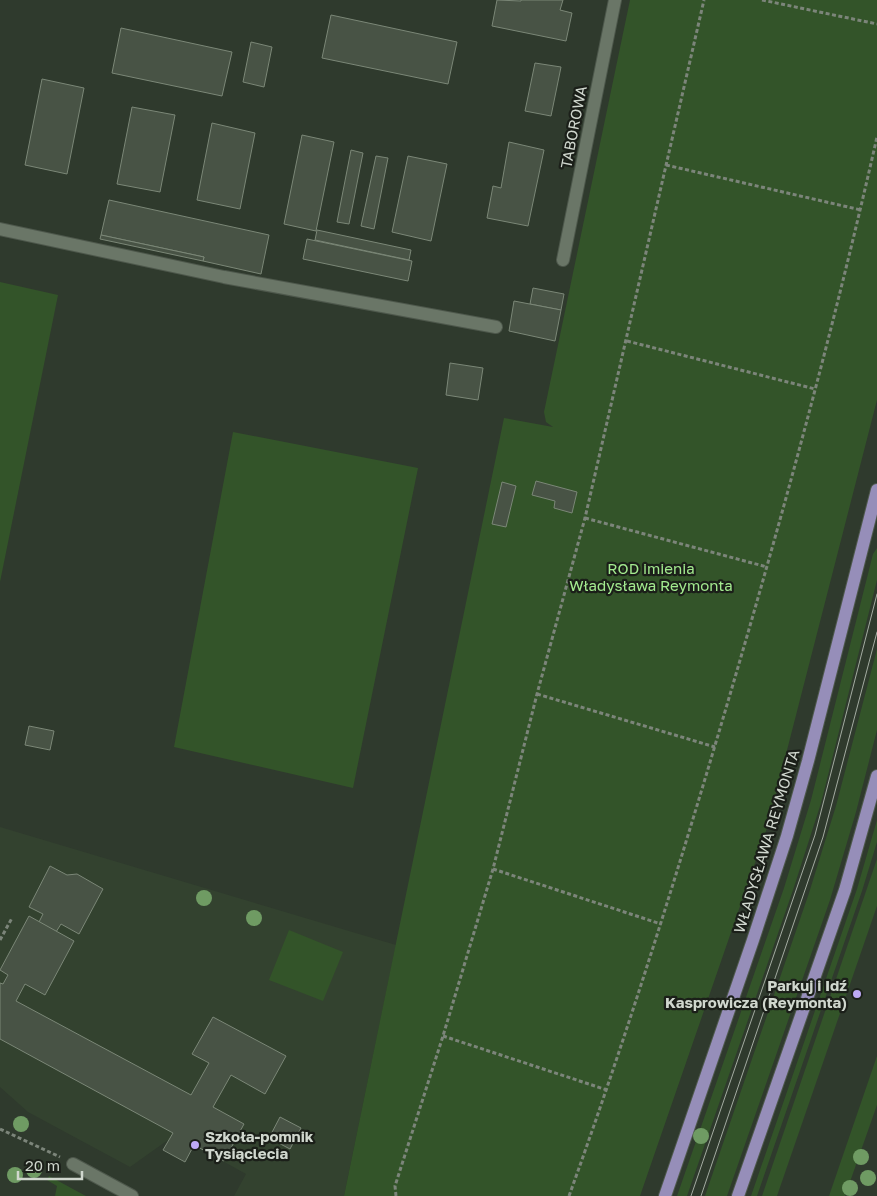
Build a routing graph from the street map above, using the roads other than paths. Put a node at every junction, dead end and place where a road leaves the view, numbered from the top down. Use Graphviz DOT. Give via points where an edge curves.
graph roads {
  1 [pos="614,0"];
  2 [pos="0,229"];
  3 [pos="563,260"];
  4 [pos="496,327"];
  5 [pos="877,490"];
  6 [pos="877,531"];
  7 [pos="865,537"];
  8 [pos="877,776"];
  9 [pos="73,1164"];
  10 [pos="132,1196"];
  11 [pos="665,1196"];
  12 [pos="738,1196"];
  1 -- 3 [label="street, TABOROWA"];
  2 -- 4 [label="street" via="224,277"];
  5 -- 7 [label="main road, WŁADYSŁAWA REYMONTA"];
  6 -- 7 [label="main road"];
  7 -- 11 [label="main road, WŁADYSŁAWA REYMONTA" via="787,836"];
  8 -- 12 [label="main road" via="845,890"];
  9 -- 10 [label="street"];
}
